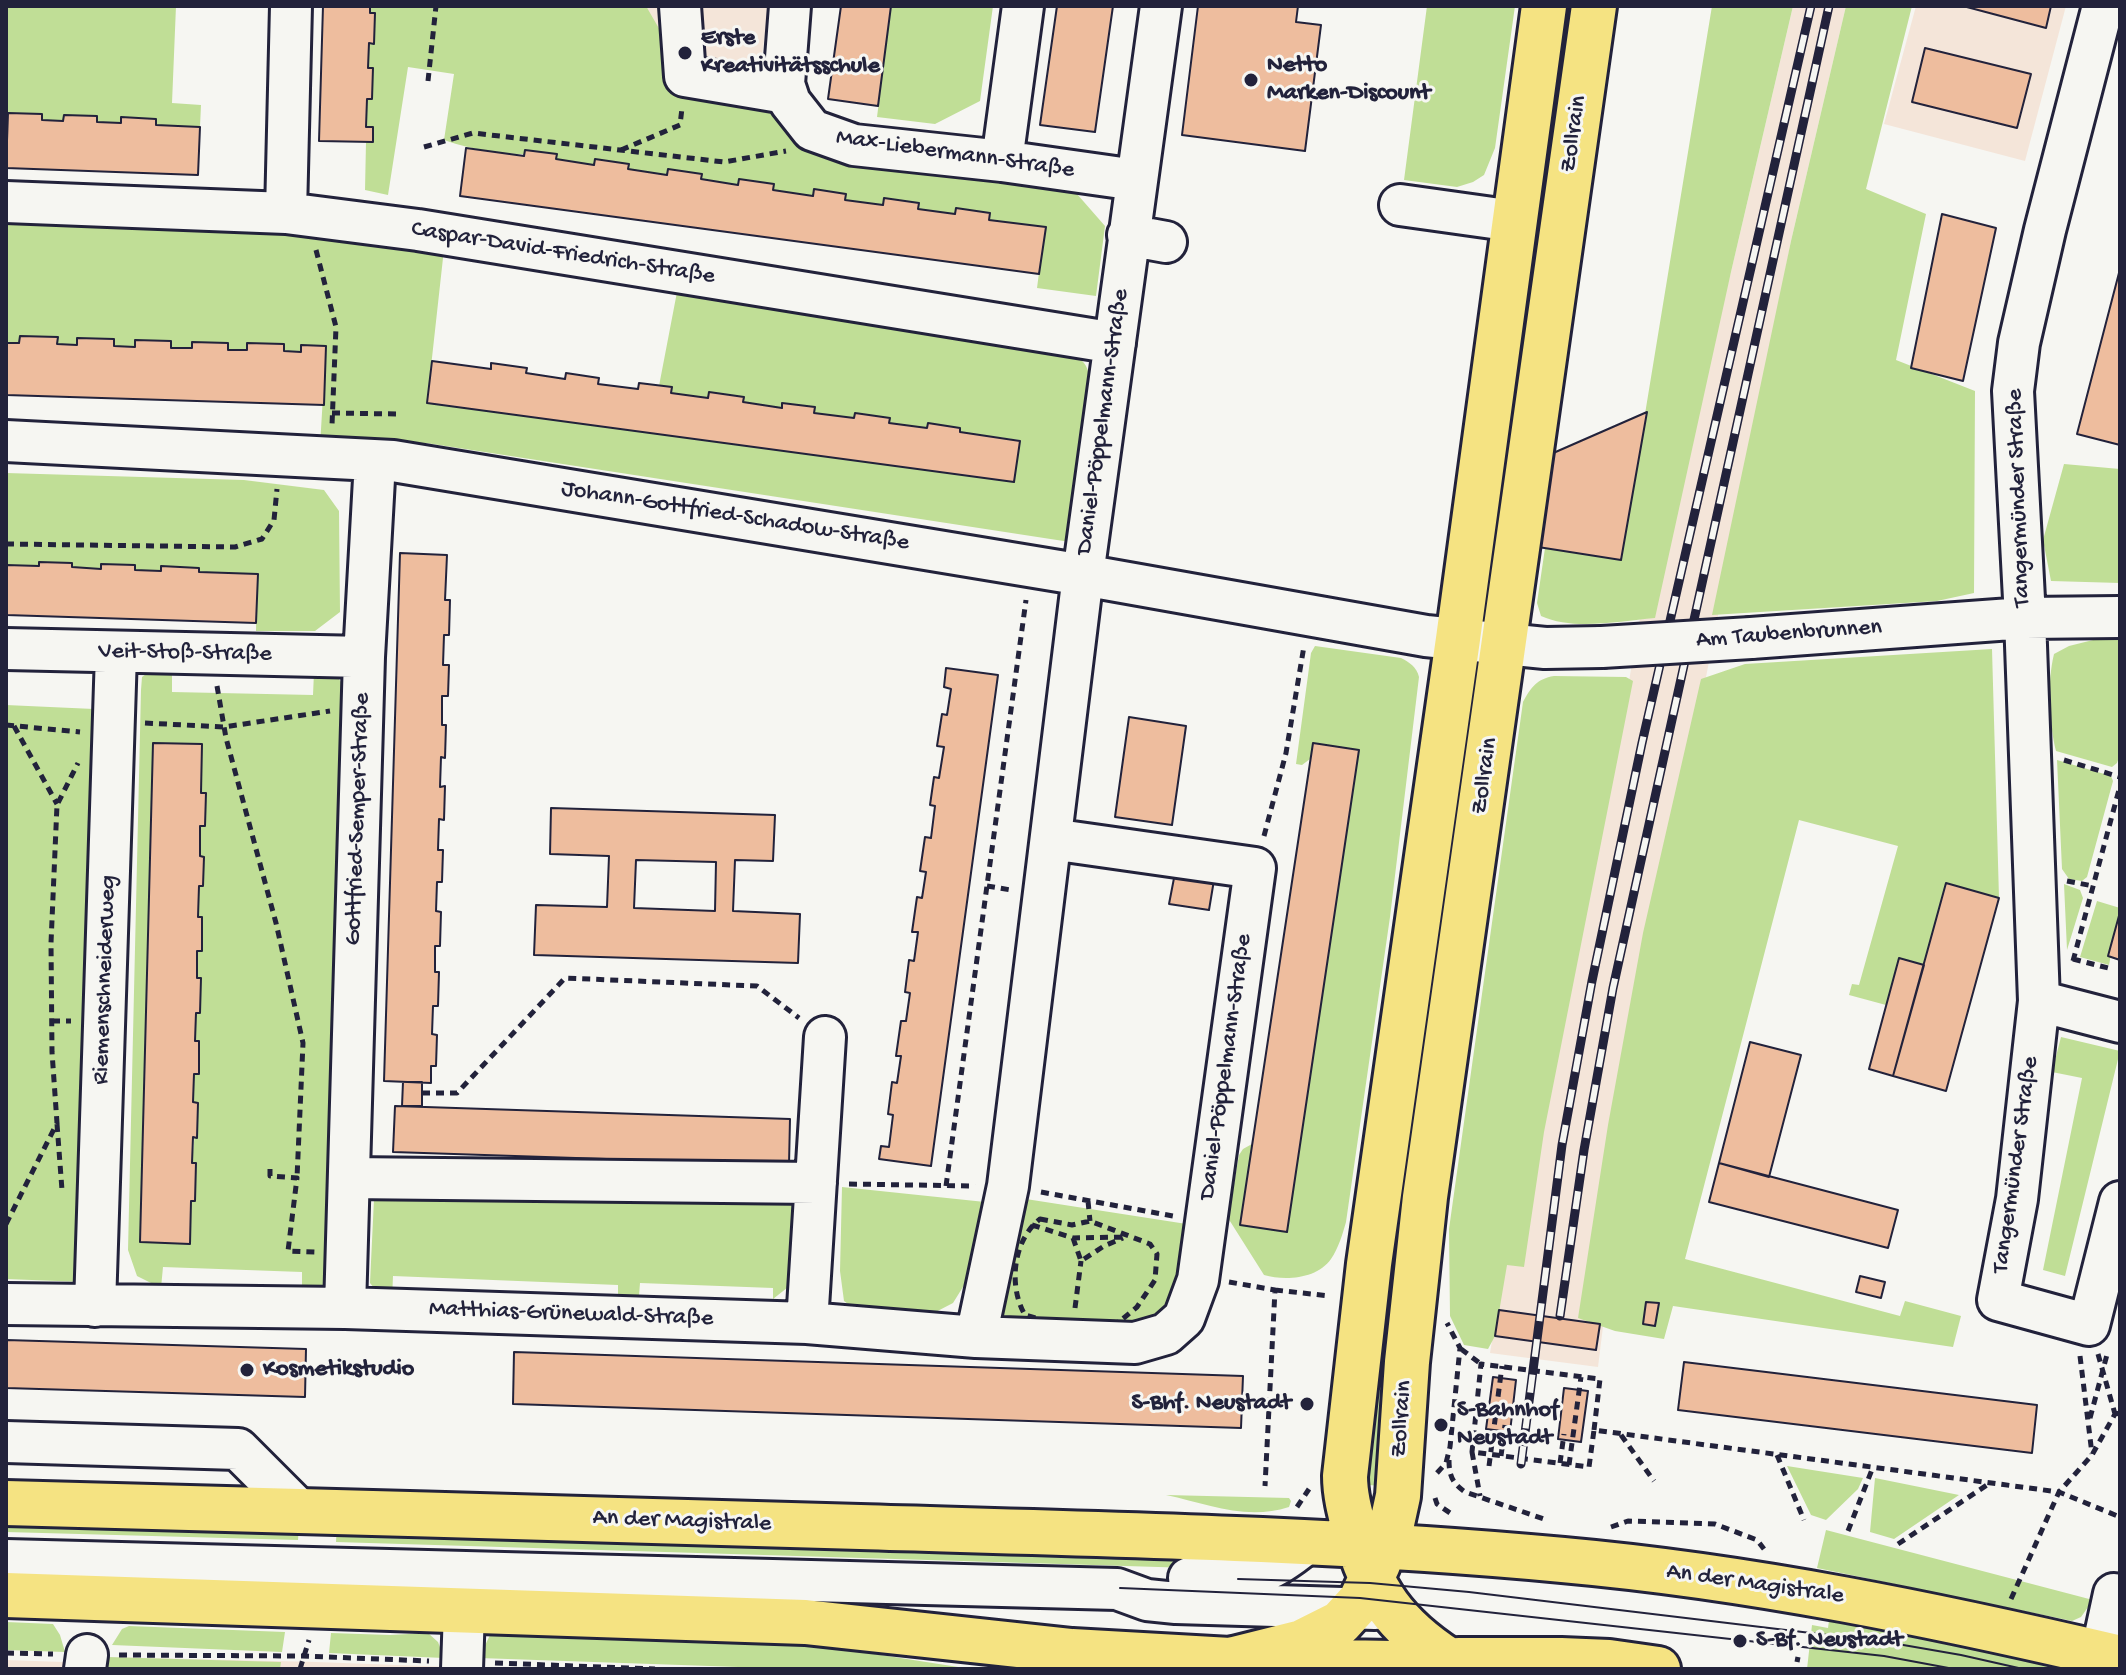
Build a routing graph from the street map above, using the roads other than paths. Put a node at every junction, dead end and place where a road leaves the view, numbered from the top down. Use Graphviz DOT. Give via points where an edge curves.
graph roads {
  1 [pos="291,6"];
  2 [pos="680,6"];
  3 [pos="790,6"];
  4 [pos="1023,6"];
  5 [pos="1161,6"];
  6 [pos="1544,6"];
  7 [pos="1594,6"];
  8 [pos="2103,6"];
  9 [pos="786,93"];
  10 [pos="1002,161"];
  11 [pos="1136,180"];
  12 [pos="6,202"];
  13 [pos="1400,205"];
  14 [pos="297,215"];
  15 [pos="1514,221"];
  16 [pos="1115,343"];
  17 [pos="6,441"];
  18 [pos="375,461"];
  19 [pos="1083,575"];
  20 [pos="2120,617"];
  21 [pos="2025,618"];
  22 [pos="1458,639"];
  23 [pos="1504,644"];
  24 [pos="6,649"];
  25 [pos="116,653"];
  26 [pos="364,657"];
  27 [pos="1051,839"];
  28 [pos="2039,1001"];
  29 [pos="2120,1022"];
  30 [pos="825,1037"];
  31 [pos="349,1178"];
  32 [pos="816,1183"];
  33 [pos="2120,1202"];
  34 [pos="6,1304"];
  35 [pos="95,1306"];
  36 [pos="345,1308"];
  37 [pos="807,1323"];
  38 [pos="976,1337"];
  39 [pos="1135,1343"];
  40 [pos="6,1442"];
  41 [pos="1345,1491"];
  42 [pos="6,1503"];
  43 [pos="300,1511"];
  44 [pos="6,1541"];
  45 [pos="1308,1542"];
  46 [pos="6,1560"];
  47 [pos="348,1569"];
  48 [pos="1372,1578"];
  49 [pos="1120,1588"];
  50 [pos="2114,1594"];
  51 [pos="6,1595"];
  52 [pos="464,1610"];
  53 [pos="2111,1656"];
  54 [pos="1230,1660"];
  55 [pos="1448,1660"];
  56 [pos="1509,1664"];
  57 [pos="462,1666"];
  58 [pos="1658,1669"];
  1 -- 14 [label="street"];
  2 -- 9 [label="street" via="685,76"];
  3 -- 9 [label="street"];
  4 -- 10 [label="street"];
  5 -- 11 [label="street, Daniel-Pöppelmann-Straße"];
  6 -- 15 [label="main road, Zollrain"];
  7 -- 23 [label="main road, Zollrain"];
  8 -- 21 [label="street, Tangermünder Straße" via="2019,343 2013,391"];
  9 -- 10 [label="street, Max-Liebermann-Straße" via="812,130 840,141"];
  10 -- 11 [label="street, Max-Liebermann-Straße"];
  11 -- 16 [label="street, Daniel-Pöppelmann-Straße" via="1147,238"];
  12 -- 14 [label="street, Caspar-David-Friedrich-Straße"];
  13 -- 15 [label="street"];
  14 -- 16 [label="street, Caspar-David-Friedrich-Straße"];
  15 -- 22 [label="main road, Zollrain"];
  16 -- 19 [label="street, Daniel-Pöppelmann-Straße"];
  17 -- 18 [label="street, Johann-Gottfried-Schadow-Straße"];
  18 -- 19 [label="street, Johann-Gottfried-Schadow-Straße"];
  18 -- 26 [label="street, Gottfried-Semper-Straße"];
  19 -- 22 [label="street, Johann-Gottfried-Schadow-Straße"];
  19 -- 27 [label="street, Daniel-Pöppelmann-Straße"];
  20 -- 21 [label="street, Am Taubenbrunnen"];
  21 -- 23 [label="street, Am Taubenbrunnen, bridge" via="1602,647"];
  21 -- 28 [label="street, Tangermünder Straße"];
  22 -- 23 [label="street, Am Taubenbrunnen"];
  22 -- 41 [label="main road, Zollrain" via="1355,1369"];
  23 -- 48 [label="main road, Zollrain" via="1425,1197 1398,1496"];
  24 -- 25 [label="street, Veit-Stoß-Straße"];
  25 -- 26 [label="street, Veit-Stoß-Straße"];
  25 -- 35 [label="street, Riemenschneiderweg"];
  26 -- 31 [label="street, Gottfried-Semper-Straße"];
  27 -- 38 [label="street, Daniel-Pöppelmann-Straße" via="1008,1186"];
  27 -- 39 [label="street, Daniel-Pöppelmann-Straße" via="1255,868 1198,1280 1184,1318 1166,1334"];
  28 -- 29 [label="street"];
  28 -- 33 [label="street, Tangermünder Straße" via="2017,1199 1998,1300 2091,1330"];
  30 -- 32 [label="street"];
  31 -- 32 [label="street"];
  31 -- 36 [label="street, Gottfried-Semper-Straße"];
  32 -- 37 [label="street"];
  34 -- 35 [label="street, Matthias-Grünewald-Straße"];
  35 -- 36 [label="street, Matthias-Grünewald-Straße"];
  36 -- 37 [label="street, Matthias-Grünewald-Straße"];
  37 -- 38 [label="street, Matthias-Grünewald-Straße"];
  38 -- 39 [label="street, Matthias-Grünewald-Straße"];
  40 -- 43 [label="street" via="238,1449"];
  41 -- 45 [label="main road, Zollrain" via="1336,1511"];
  41 -- 48 [label="main road, Zollrain"];
  42 -- 43 [label="main road, An der Magistrale"];
  43 -- 45 [label="main road, An der Magistrale"];
  44 -- 45 [label="street" via="1238,1579 1268,1569"];
  45 -- 48 [label="main road, An der Magistrale"];
  46 -- 47 [label="street"];
  47 -- 48 [label="street" via="1117,1589 1176,1603"];
  47 -- 49 [label="street"];
  48 -- 53 [label="main road, An der Magistrale" via="1567,1560 1871,1602"];
  48 -- 54 [label="main road" via="1340,1623 1302,1642"];
  48 -- 55 [label="main road" via="1425,1645"];
  50 -- 53 [label="street"];
  51 -- 52 [label="main road"];
  52 -- 54 [label="main road" via="805,1622 1072,1651"];
  52 -- 57 [label="street"];
  54 -- 55 [label="main road"];
  55 -- 56 [label="main road"];
  56 -- 58 [label="main road" via="1609,1662"];
}
